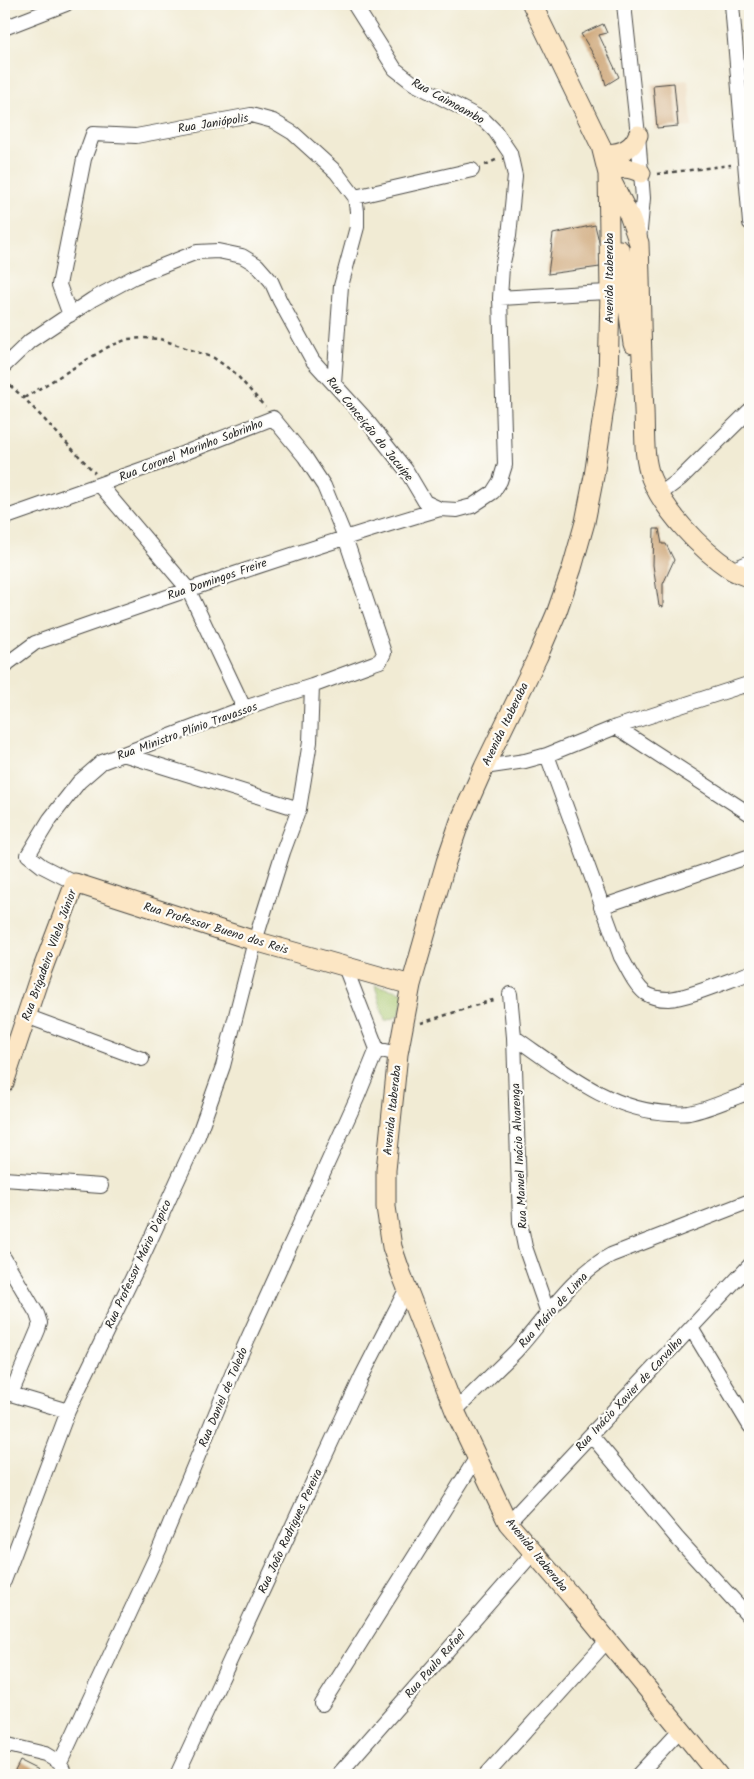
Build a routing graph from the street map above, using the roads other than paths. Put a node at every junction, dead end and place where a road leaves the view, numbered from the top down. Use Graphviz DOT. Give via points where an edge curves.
graph roads {
  1 [pos="66,4"];
  2 [pos="354,4"];
  3 [pos="532,4"];
  4 [pos="624,4"];
  5 [pos="732,4"];
  6 [pos="4,28"];
  7 [pos="638,135"];
  8 [pos="603,153"];
  9 [pos="472,170"];
  10 [pos="608,174"];
  11 [pos="641,174"];
  12 [pos="355,197"];
  13 [pos="750,223"];
  14 [pos="639,243"];
  15 [pos="618,294"];
  16 [pos="500,298"];
  17 [pos="642,309"];
  18 [pos="70,315"];
  19 [pos="631,338"];
  20 [pos="4,366"];
  21 [pos="642,379"];
  22 [pos="608,381"];
  23 [pos="334,383"];
  24 [pos="750,410"];
  25 [pos="103,484"];
  26 [pos="659,495"];
  27 [pos="440,509"];
  28 [pos="4,518"];
  29 [pos="345,537"];
  30 [pos="750,562"];
  31 [pos="731,570"];
  32 [pos="750,578"];
  33 [pos="188,589"];
  34 [pos="383,657"];
  35 [pos="4,668"];
  36 [pos="312,686"];
  37 [pos="750,688"];
  38 [pos="244,708"];
  39 [pos="616,727"];
  40 [pos="124,754"];
  41 [pos="547,756"];
  42 [pos="484,767"];
  43 [pos="299,809"];
  44 [pos="750,814"];
  45 [pos="28,855"];
  46 [pos="750,856"];
  47 [pos="75,883"];
  48 [pos="601,907"];
  49 [pos="255,941"];
  50 [pos="345,967"];
  51 [pos="750,972"];
  52 [pos="411,985"];
  53 [pos="510,994"];
  54 [pos="26,1016"];
  55 [pos="514,1037"];
  56 [pos="377,1050"];
  57 [pos="398,1054"];
  58 [pos="142,1059"];
  59 [pos="4,1083"];
  60 [pos="750,1092"];
  61 [pos="4,1179"];
  62 [pos="100,1186"];
  63 [pos="750,1201"];
  64 [pos="4,1258"];
  65 [pos="750,1265"];
  66 [pos="407,1288"];
  67 [pos="548,1313"];
  68 [pos="691,1328"];
  69 [pos="8,1393"];
  70 [pos="68,1411"];
  71 [pos="455,1411"];
  72 [pos="750,1426"];
  73 [pos="591,1435"];
  74 [pos="477,1457"];
  75 [pos="508,1523"];
  76 [pos="533,1553"];
  77 [pos="4,1581"];
  78 [pos="750,1618"];
  79 [pos="607,1641"];
  80 [pos="322,1704"];
  81 [pos="680,1730"];
  82 [pos="4,1744"];
  83 [pos="62,1769"];
  84 [pos="177,1775"];
  85 [pos="338,1775"];
  86 [pos="486,1775"];
  87 [pos="638,1775"];
  88 [pos="718,1775"];
  1 -- 6 [label="street"];
  2 -- 16 [label="street, Rua Caimoambo" via="396,69 413,83 484,120 510,153 515,176"];
  3 -- 8 [label="main road, Avenida Itaberaba"];
  4 -- 7 [label="street"];
  5 -- 13 [label="street"];
  7 -- 8 [label="main road" via="632,146 622,152"];
  7 -- 11 [label="street"];
  8 -- 10 [label="main road, Avenida Itaberaba"];
  9 -- 12 [label="street"];
  10 -- 11 [label="main road" via="625,168"];
  10 -- 14 [label="main road, Avenida Itaberaba"];
  10 -- 15 [label="main road, Avenida Itaberaba"];
  11 -- 14 [label="street" via="643,198"];
  12 -- 18 [label="street, Rua Janiópolis" via="336,172 293,133 273,121 251,115 136,136 93,134 84,159 59,285"];
  12 -- 23 [label="street" via="357,227 342,286"];
  14 -- 17 [label="main road, Avenida Itaberaba"];
  15 -- 16 [label="street"];
  15 -- 19 [label="main road"];
  15 -- 22 [label="main road, Avenida Itaberaba"];
  16 -- 27 [label="street" via="505,465 493,492 472,506 457,510"];
  17 -- 19 [label="main road, Avenida Itaberaba"];
  17 -- 21 [label="main road"];
  18 -- 20 [label="street, Rua Conceição do Jacuípe" via="30,341"];
  18 -- 23 [label="street, Rua Conceição do Jacuípe" via="134,278 197,252 218,251 242,256 258,265 271,281 313,360"];
  19 -- 21 [label="main road"];
  19 -- 22 [label="main road, Avenida Itaberaba"];
  21 -- 26 [label="main road" via="646,459"];
  22 -- 42 [label="main road, Avenida Itaberaba" via="594,476 572,568 538,656"];
  23 -- 27 [label="street, Rua Conceição do Jacuípe" via="406,470 425,502"];
  24 -- 26 [label="street" via="680,479"];
  25 -- 28 [label="street, Rua Coronel Marinho Sobrinho"];
  25 -- 29 [label="street, Rua Coronel Marinho Sobrinho" via="273,418 324,486"];
  25 -- 33 [label="street"];
  26 -- 31 [label="main road" via="683,526"];
  27 -- 29 [label="street, Rua Domingos Freire"];
  29 -- 33 [label="street, Rua Domingos Freire"];
  29 -- 34 [label="street, Rua Coronel Marinho Sobrinho"];
  30 -- 31 [label="street"];
  31 -- 32 [label="main road"];
  33 -- 35 [label="street, Rua Domingos Freire" via="35,643"];
  33 -- 38 [label="street"];
  34 -- 36 [label="street, Rua Ministro Plínio Travassos"];
  36 -- 38 [label="street, Rua Ministro Plínio Travassos"];
  36 -- 43 [label="street, Rua Professor Mário D'apico" via="310,742"];
  37 -- 39 [label="street" via="745,686"];
  38 -- 40 [label="street, Rua Ministro Plínio Travassos"];
  39 -- 41 [label="street"];
  39 -- 44 [label="street"];
  40 -- 43 [label="street"];
  40 -- 45 [label="street, Rua Ministro Plínio Travassos" via="102,762 79,782 50,819"];
  41 -- 42 [label="street"];
  41 -- 48 [label="street"];
  42 -- 52 [label="main road, Avenida Itaberaba" via="446,862"];
  43 -- 49 [label="street, Rua Professor Mário D'apico"];
  45 -- 47 [label="street, Rua Professor Bueno dos Reis"];
  46 -- 48 [label="street"];
  47 -- 49 [label="main road, Rua Professor Bueno dos Reis"];
  47 -- 54 [label="main road, Rua Brigadeiro Vilela Júnior"];
  48 -- 51 [label="street" via="620,958 637,984 657,998 686,995"];
  49 -- 50 [label="main road, Rua Professor Bueno dos Reis"];
  49 -- 70 [label="street, Rua Professor Mário D'apico" via="223,1066 198,1136"];
  50 -- 52 [label="main road, Rua Professor Bueno dos Reis"];
  50 -- 56 [label="street"];
  52 -- 57 [label="main road, Avenida Itaberaba"];
  53 -- 55 [label="street, Rua Manuel Inácio Alvarenga"];
  54 -- 58 [label="street"];
  54 -- 59 [label="main road, Rua Brigadeiro Vilela Júnior"];
  55 -- 60 [label="street" via="592,1091 623,1106 658,1113 687,1114"];
  55 -- 67 [label="street, Rua Manuel Inácio Alvarenga" via="520,1222 524,1247"];
  56 -- 57 [label="street"];
  56 -- 83 [label="street, Rua Daniel de Toledo" via="235,1367 159,1550"];
  57 -- 66 [label="main road, Avenida Itaberaba" via="386,1170 386,1208 392,1247"];
  61 -- 62 [label="street"];
  63 -- 67 [label="street, Rua Mário de Lima" via="599,1261"];
  64 -- 69 [label="street" via="40,1323"];
  65 -- 68 [label="street, Rua Inácio Xavier de Carvalho"];
  66 -- 71 [label="main road, Avenida Itaberaba"];
  66 -- 84 [label="street, Rua João Rodrigues Pereira" via="362,1376"];
  67 -- 71 [label="street, Rua Mário de Lima"];
  68 -- 72 [label="street"];
  68 -- 73 [label="street, Rua Inácio Xavier de Carvalho"];
  69 -- 70 [label="street"];
  70 -- 77 [label="street, Rua Professor Mário D'apico"];
  71 -- 74 [label="main road, Avenida Itaberaba"];
  73 -- 75 [label="street, Rua Inácio Xavier de Carvalho"];
  73 -- 78 [label="street" via="677,1538"];
  74 -- 75 [label="main road, Avenida Itaberaba"];
  74 -- 80 [label="street"];
  75 -- 76 [label="main road, Avenida Itaberaba"];
  76 -- 79 [label="main road, Avenida Itaberaba"];
  76 -- 85 [label="street, Rua Paulo Rafael"];
  79 -- 81 [label="main road, Avenida Itaberaba"];
  79 -- 86 [label="street"];
  81 -- 87 [label="street"];
  81 -- 88 [label="main road, Avenida Itaberaba"];
  82 -- 83 [label="street" via="45,1754"];
}
